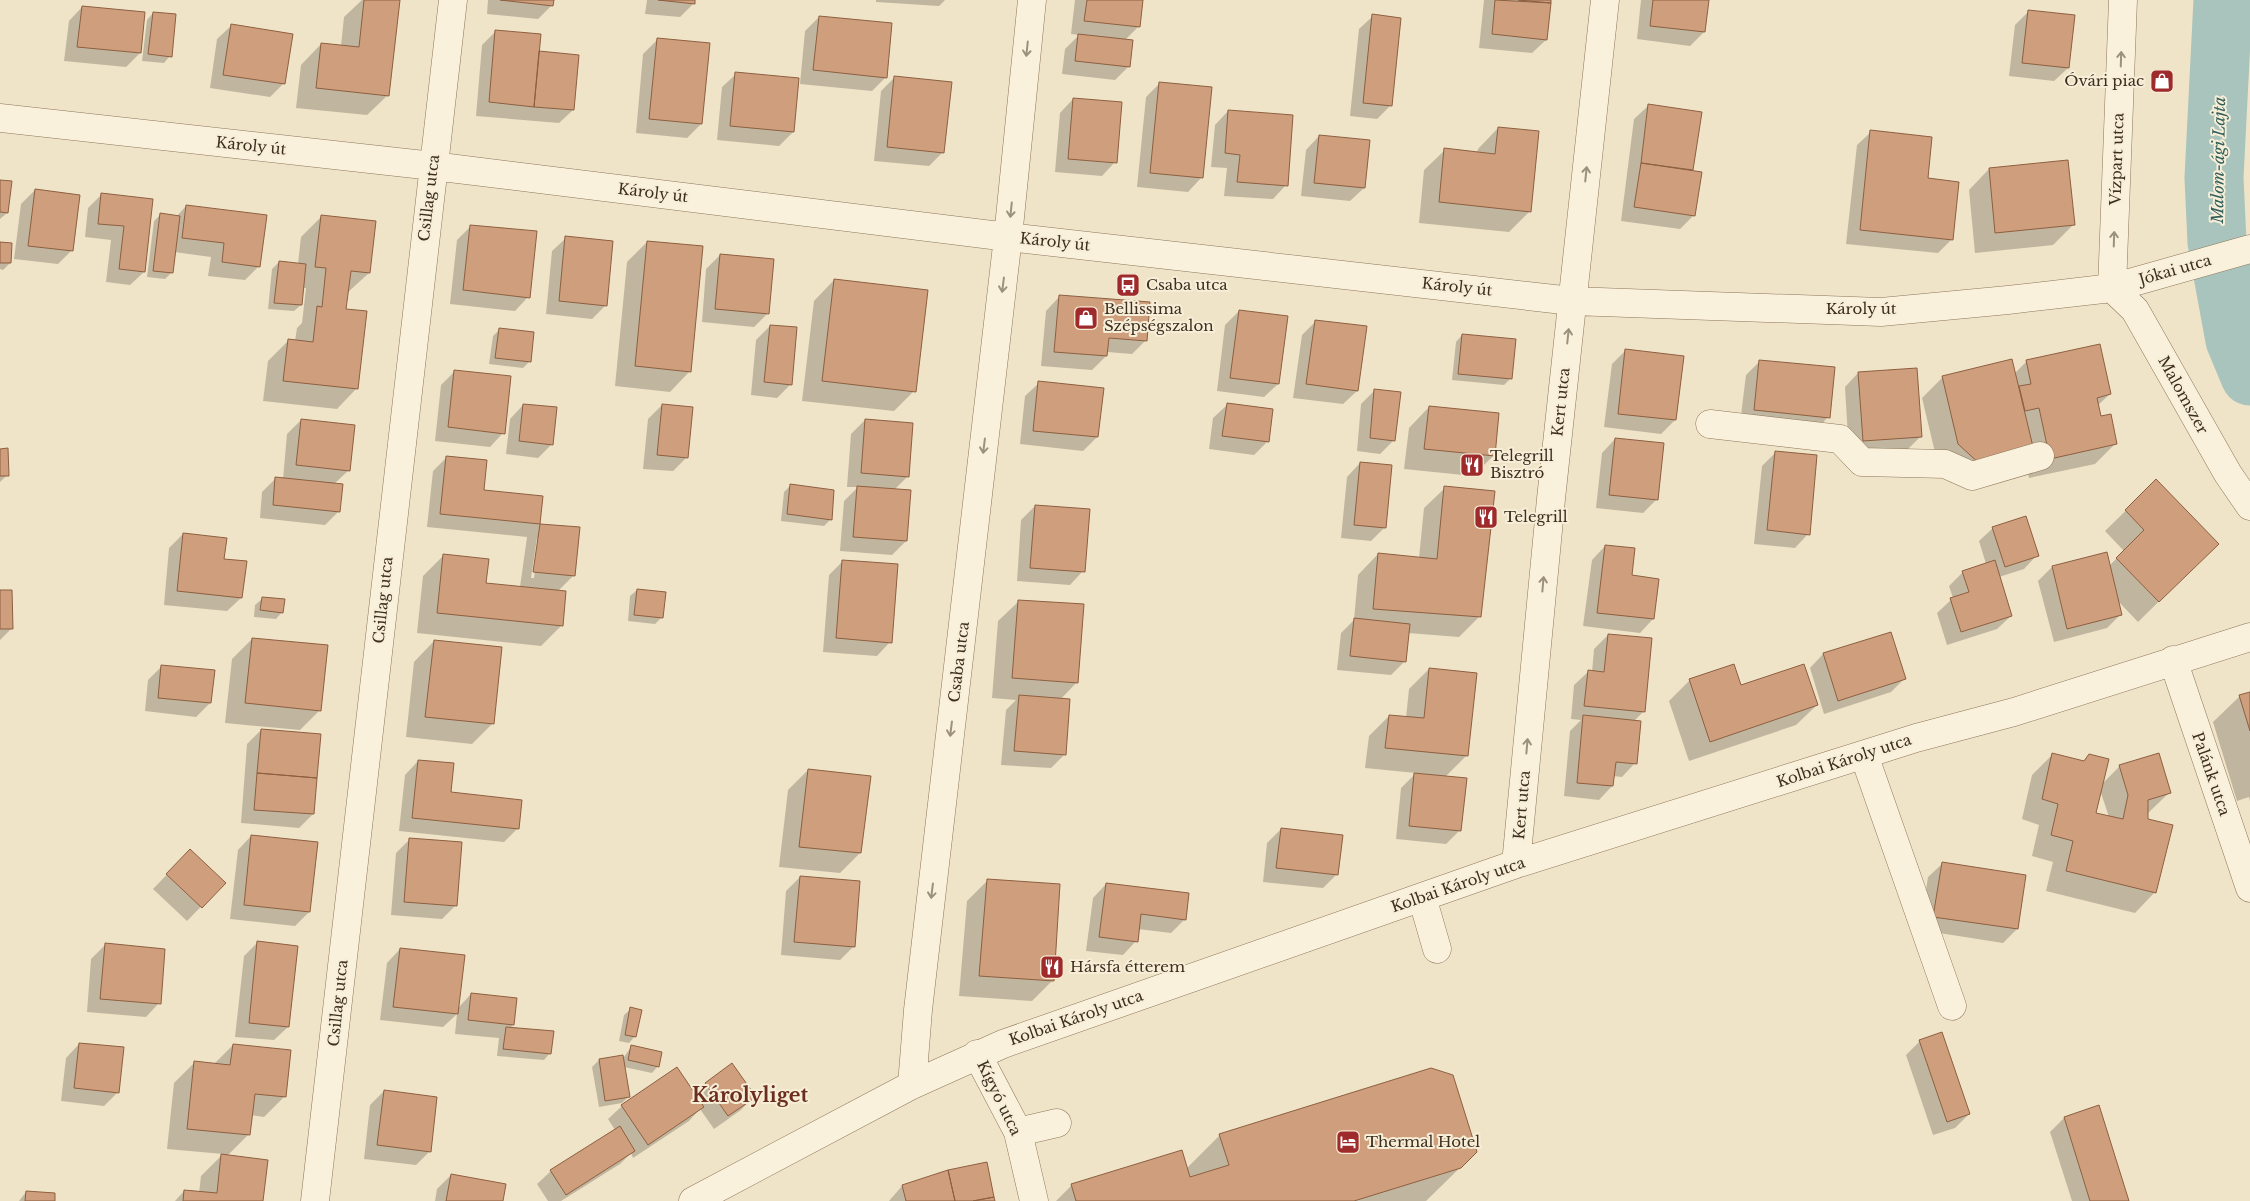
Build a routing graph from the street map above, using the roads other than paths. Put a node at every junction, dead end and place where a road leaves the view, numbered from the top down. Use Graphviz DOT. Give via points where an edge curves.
graph roads {
  1 [pos="453,0"];
  2 [pos="1032,0"];
  3 [pos="1605,0"];
  4 [pos="2123,0"];
  5 [pos="0,118"];
  6 [pos="433,166"];
  7 [pos="1008,237"];
  8 [pos="2244,250"];
  9 [pos="2112,288"];
  10 [pos="1572,300"];
  11 [pos="1710,424"];
  12 [pos="2040,456"];
  13 [pos="2250,506"];
  14 [pos="2250,636"];
  15 [pos="2172,660"];
  16 [pos="1864,755"];
  17 [pos="1516,864"];
  18 [pos="2250,888"];
  19 [pos="1422,897"];
  20 [pos="1437,949"];
  21 [pos="1952,1006"];
  22 [pos="977,1054"];
  23 [pos="912,1086"];
  24 [pos="1057,1124"];
  25 [pos="1018,1132"];
  26 [pos="315,1201"];
  27 [pos="693,1201"];
  28 [pos="1034,1201"];
  1 -- 6 [label="street, Csillag utca"];
  2 -- 7 [label="street, Csaba utca, one-way"];
  10 -- 3 [label="street, Kert utca, one-way"];
  9 -- 4 [label="street, Vízpart utca, one-way"];
  5 -- 6 [label="street, Károly út"];
  6 -- 7 [label="street, Károly út"];
  6 -- 26 [label="street, Csillag utca"];
  7 -- 10 [label="street, Károly út"];
  7 -- 23 [label="street, Csaba utca, one-way" via="918,1010"];
  8 -- 9 [label="street, Jókai utca"];
  9 -- 10 [label="street, Károly út" via="1881,312"];
  9 -- 13 [label="street, Malomszer" via="2135,310 2228,474"];
  17 -- 10 [label="street, Kert utca, one-way"];
  11 -- 12 [label="street" via="1840,439 1862,462 1945,464 1972,476"];
  14 -- 15 [label="street, Kolbai Károly utca"];
  15 -- 16 [label="street, Kolbai Károly utca" via="2014,712"];
  15 -- 18 [label="street, Palánk utca"];
  16 -- 17 [label="street, Kolbai Károly utca"];
  16 -- 21 [label="street"];
  17 -- 19 [label="street, Kolbai Károly utca"];
  19 -- 20 [label="street"];
  19 -- 22 [label="street, Kolbai Károly utca"];
  22 -- 23 [label="street, Kolbai Károly utca"];
  22 -- 25 [label="street, Kígyó utca"];
  23 -- 27 [label="street, Kolbai Károly utca"];
  24 -- 25 [label="street"];
  25 -- 28 [label="street, Kígyó utca"];
}
